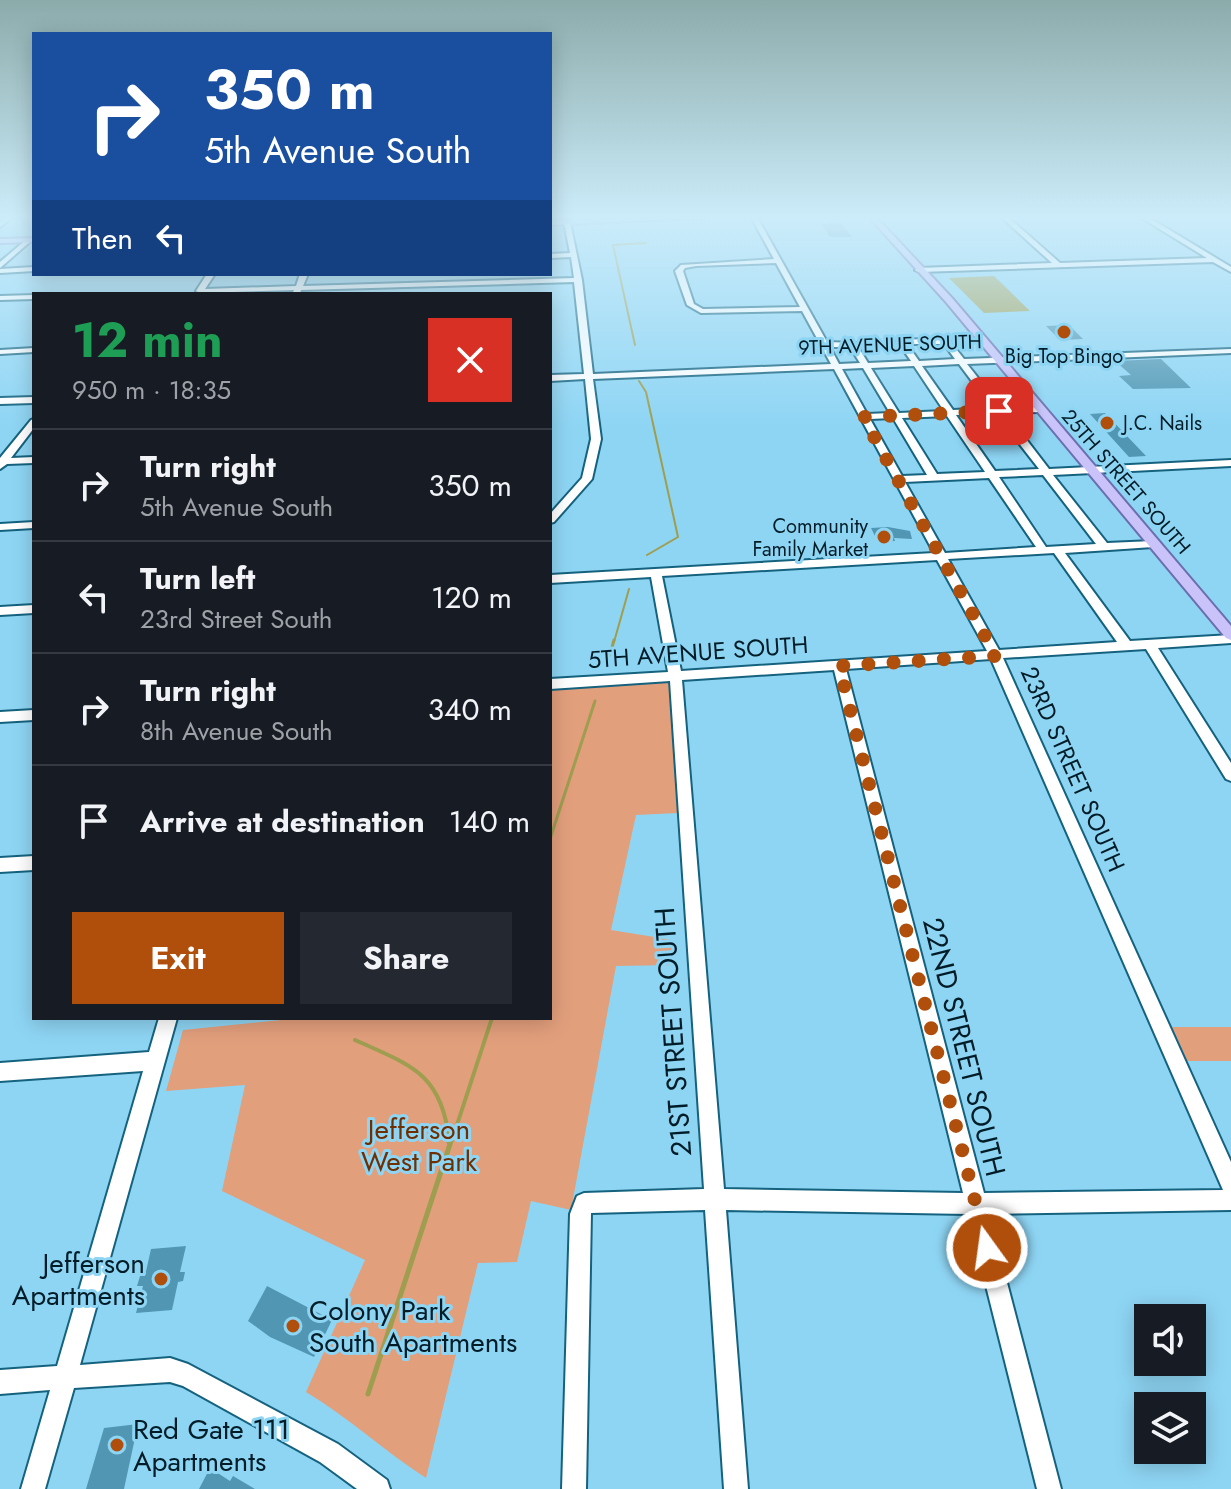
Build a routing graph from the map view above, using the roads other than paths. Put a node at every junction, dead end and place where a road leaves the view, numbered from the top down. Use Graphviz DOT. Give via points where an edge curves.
graph roads {
  1 [pos="203,286"];
  2 [pos="474,286"];
  3 [pos="579,286"];
  4 [pos="684,286"];
  5 [pos="790,286"];
  6 [pos="933,286"];
  7 [pos="439,290"];
  8 [pos="367,291"];
  9 [pos="297,292"];
  10 [pos="32,297"];
  11 [pos="0,298"];
  12 [pos="804,309"];
  13 [pos="823,344"];
  14 [pos="32,350"];
  15 [pos="1231,351"];
  16 [pos="0,352"];
  17 [pos="997,359"];
  18 [pos="960,360"];
  19 [pos="912,362"];
  20 [pos="866,365"];
  21 [pos="835,366"];
  22 [pos="589,376"];
  23 [pos="552,378"];
  24 [pos="32,400"];
  25 [pos="0,401"];
  26 [pos="1038,409"];
  27 [pos="999,411"];
  28 [pos="947,413"];
  29 [pos="897,416"];
  30 [pos="863,417"];
  31 [pos="32,424"];
  32 [pos="32,460"];
  33 [pos="1,463"];
  34 [pos="1231,463"];
  35 [pos="1089,469"];
  36 [pos="1046,472"];
  37 [pos="990,474"];
  38 [pos="934,477"];
  39 [pos="898,479"];
  40 [pos="552,518"];
  41 [pos="32,525"];
  42 [pos="0,527"];
  43 [pos="1153,544"];
  44 [pos="1104,547"];
  45 [pos="1043,550"];
  46 [pos="1057,550"];
  47 [pos="940,556"];
  48 [pos="656,573"];
  49 [pos="552,579"];
  50 [pos="32,609"];
  51 [pos="0,611"];
  52 [pos="1231,637"];
  53 [pos="1150,645"];
  54 [pos="1127,647"];
  55 [pos="996,656"];
  56 [pos="839,666"];
  57 [pos="674,676"];
  58 [pos="552,684"];
  59 [pos="32,715"];
  60 [pos="0,717"];
  61 [pos="1231,775"];
  62 [pos="32,863"];
  63 [pos="0,865"];
  64 [pos="167,1020"];
  65 [pos="157,1061"];
  66 [pos="0,1072"];
  67 [pos="1231,1185"];
  68 [pos="712,1199"];
  69 [pos="1231,1200"];
  70 [pos="976,1203"];
  71 [pos="66,1377"];
  72 [pos="0,1382"];
  73 [pos="33,1489"];
  74 [pos="378,1489"];
  75 [pos="574,1489"];
  76 [pos="736,1489"];
  77 [pos="1049,1489"];
  1 -- 9 [label="street" via="200,291"];
  2 -- 7 [label="street"];
  3 -- 22 [label="street"];
  4 -- 12 [label="street" via="696,309"];
  5 -- 12 [label="street, 23RD STREET SOUTH"];
  6 -- 17 [label="main road, 25TH STREET SOUTH"];
  7 -- 8 [label="street"];
  8 -- 9 [label="street"];
  10 -- 11 [label="street"];
  12 -- 13 [label="street, 23RD STREET SOUTH"];
  13 -- 20 [label="street" via="853,345"];
  13 -- 21 [label="street, 23RD STREET SOUTH"];
  14 -- 16 [label="street"];
  15 -- 17 [label="street, 9TH AVENUE SOUTH"];
  17 -- 18 [label="street, 9TH AVENUE SOUTH"];
  17 -- 26 [label="main road, 25TH STREET SOUTH"];
  18 -- 19 [label="street, 9TH AVENUE SOUTH"];
  18 -- 19 [label="street" via="942,340 901,341"];
  18 -- 27 [label="street"];
  19 -- 20 [label="street, 9TH AVENUE SOUTH"];
  19 -- 28 [label="street"];
  20 -- 21 [label="street, 9TH AVENUE SOUTH"];
  20 -- 29 [label="street"];
  21 -- 22 [label="street, 9TH AVENUE SOUTH"];
  21 -- 30 [label="street, 23RD STREET SOUTH"];
  22 -- 23 [label="street, 9TH AVENUE SOUTH"];
  22 -- 40 [label="street" via="593,460 587,479"];
  24 -- 25 [label="street"];
  26 -- 27 [label="street"];
  26 -- 35 [label="main road, 25TH STREET SOUTH"];
  27 -- 28 [label="street"];
  27 -- 36 [label="street"];
  28 -- 29 [label="street"];
  28 -- 37 [label="street"];
  29 -- 30 [label="street"];
  29 -- 38 [label="street"];
  30 -- 39 [label="street, 23RD STREET SOUTH"];
  31 -- 33 [label="street"];
  32 -- 33 [label="street"];
  34 -- 35 [label="street"];
  35 -- 36 [label="street"];
  35 -- 43 [label="main road, 25TH STREET SOUTH"];
  36 -- 37 [label="street"];
  36 -- 44 [label="street"];
  37 -- 38 [label="street"];
  37 -- 45 [label="street"];
  38 -- 39 [label="street"];
  39 -- 47 [label="street, 23RD STREET SOUTH"];
  41 -- 42 [label="street"];
  43 -- 44 [label="street"];
  43 -- 52 [label="main road, 25TH STREET SOUTH"];
  44 -- 46 [label="street"];
  45 -- 46 [label="street"];
  45 -- 47 [label="street"];
  46 -- 54 [label="street"];
  47 -- 48 [label="street"];
  47 -- 55 [label="street, 23RD STREET SOUTH"];
  48 -- 49 [label="street"];
  48 -- 57 [label="street, 21ST STREET SOUTH"];
  50 -- 51 [label="street"];
  52 -- 53 [label="street, 5TH AVENUE SOUTH"];
  53 -- 54 [label="street, 5TH AVENUE SOUTH"];
  53 -- 61 [label="street"];
  54 -- 55 [label="street, 5TH AVENUE SOUTH"];
  55 -- 56 [label="street, 5TH AVENUE SOUTH"];
  55 -- 67 [label="street, 23RD STREET SOUTH"];
  56 -- 57 [label="street, 5TH AVENUE SOUTH"];
  56 -- 70 [label="street, 22ND STREET SOUTH"];
  57 -- 58 [label="street, 5TH AVENUE SOUTH"];
  57 -- 68 [label="street, 21ST STREET SOUTH"];
  59 -- 60 [label="street"];
  62 -- 63 [label="street"];
  64 -- 65 [label="street"];
  65 -- 66 [label="street"];
  65 -- 71 [label="street"];
  68 -- 70 [label="street"];
  68 -- 75 [label="street" via="584,1203"];
  68 -- 76 [label="street, 21ST STREET SOUTH"];
  69 -- 70 [label="street"];
  70 -- 77 [label="street, 22ND STREET SOUTH"];
  71 -- 72 [label="street"];
  71 -- 73 [label="street"];
  71 -- 74 [label="street" via="158,1369 188,1376 329,1453"];
}
